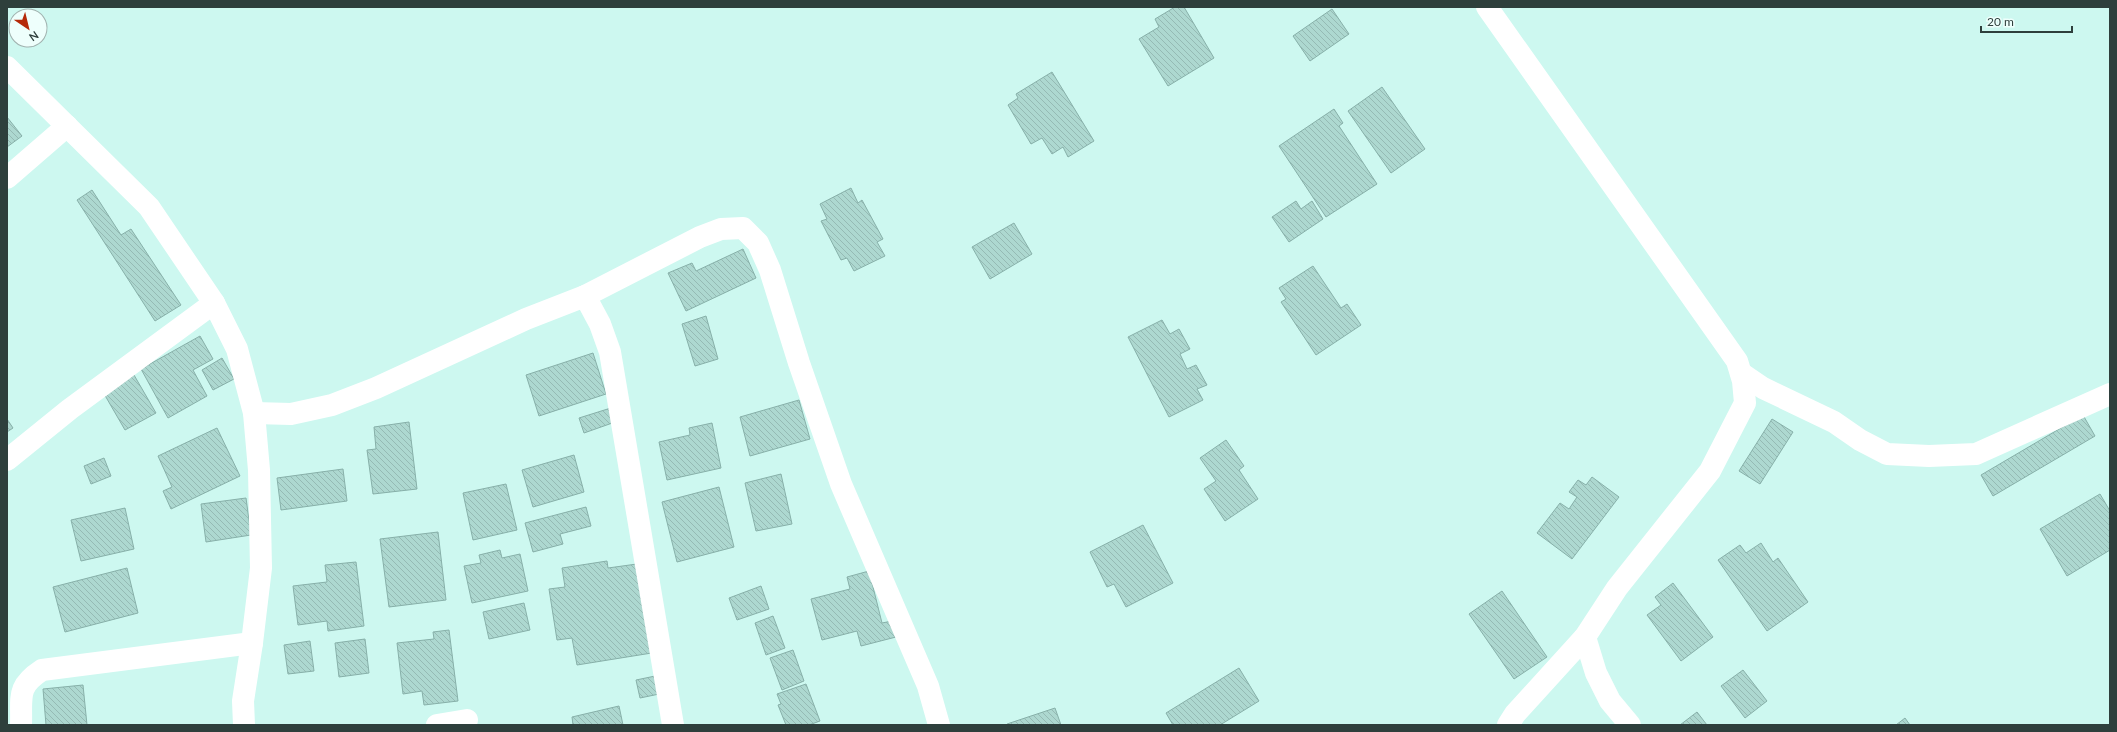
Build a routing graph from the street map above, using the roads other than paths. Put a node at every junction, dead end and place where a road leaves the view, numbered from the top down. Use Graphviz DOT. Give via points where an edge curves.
graph roads {
  1 [pos="1487,7"];
  2 [pos="7,67"];
  3 [pos="67,126"];
  4 [pos="7,178"];
  5 [pos="585,296"];
  6 [pos="214,303"];
  7 [pos="1741,373"];
  8 [pos="2110,394"];
  9 [pos="254,413"];
  10 [pos="7,460"];
  11 [pos="1585,637"];
  12 [pos="252,643"];
  13 [pos="467,720"];
  14 [pos="21,725"];
  15 [pos="244,725"];
  16 [pos="437,725"];
  17 [pos="673,725"];
  18 [pos="939,725"];
  19 [pos="1508,725"];
  20 [pos="1630,725"];
  1 -- 7 [label="street" via="1716,329"];
  2 -- 3 [label="street"];
  3 -- 4 [label="street"];
  3 -- 6 [label="street" via="149,207"];
  5 -- 9 [label="street" via="526,319 376,388 332,405 291,414"];
  5 -- 17 [label="street" via="600,324 610,352"];
  5 -- 18 [label="street" via="700,237 721,229 743,228 758,243 770,270 841,484 928,686"];
  6 -- 9 [label="street" via="237,349"];
  6 -- 10 [label="street"];
  7 -- 8 [label="street" via="1763,388 1834,422 1887,454 1976,454"];
  7 -- 11 [label="street" via="1745,403 1710,471 1617,588"];
  9 -- 12 [label="street" via="259,470 261,568"];
  11 -- 19 [label="street"];
  11 -- 20 [label="street" via="1596,673 1607,694"];
  12 -- 14 [label="street" via="42,670 30,678 22,689"];
  12 -- 15 [label="street" via="243,701"];
  13 -- 16 [label="street"];
}
